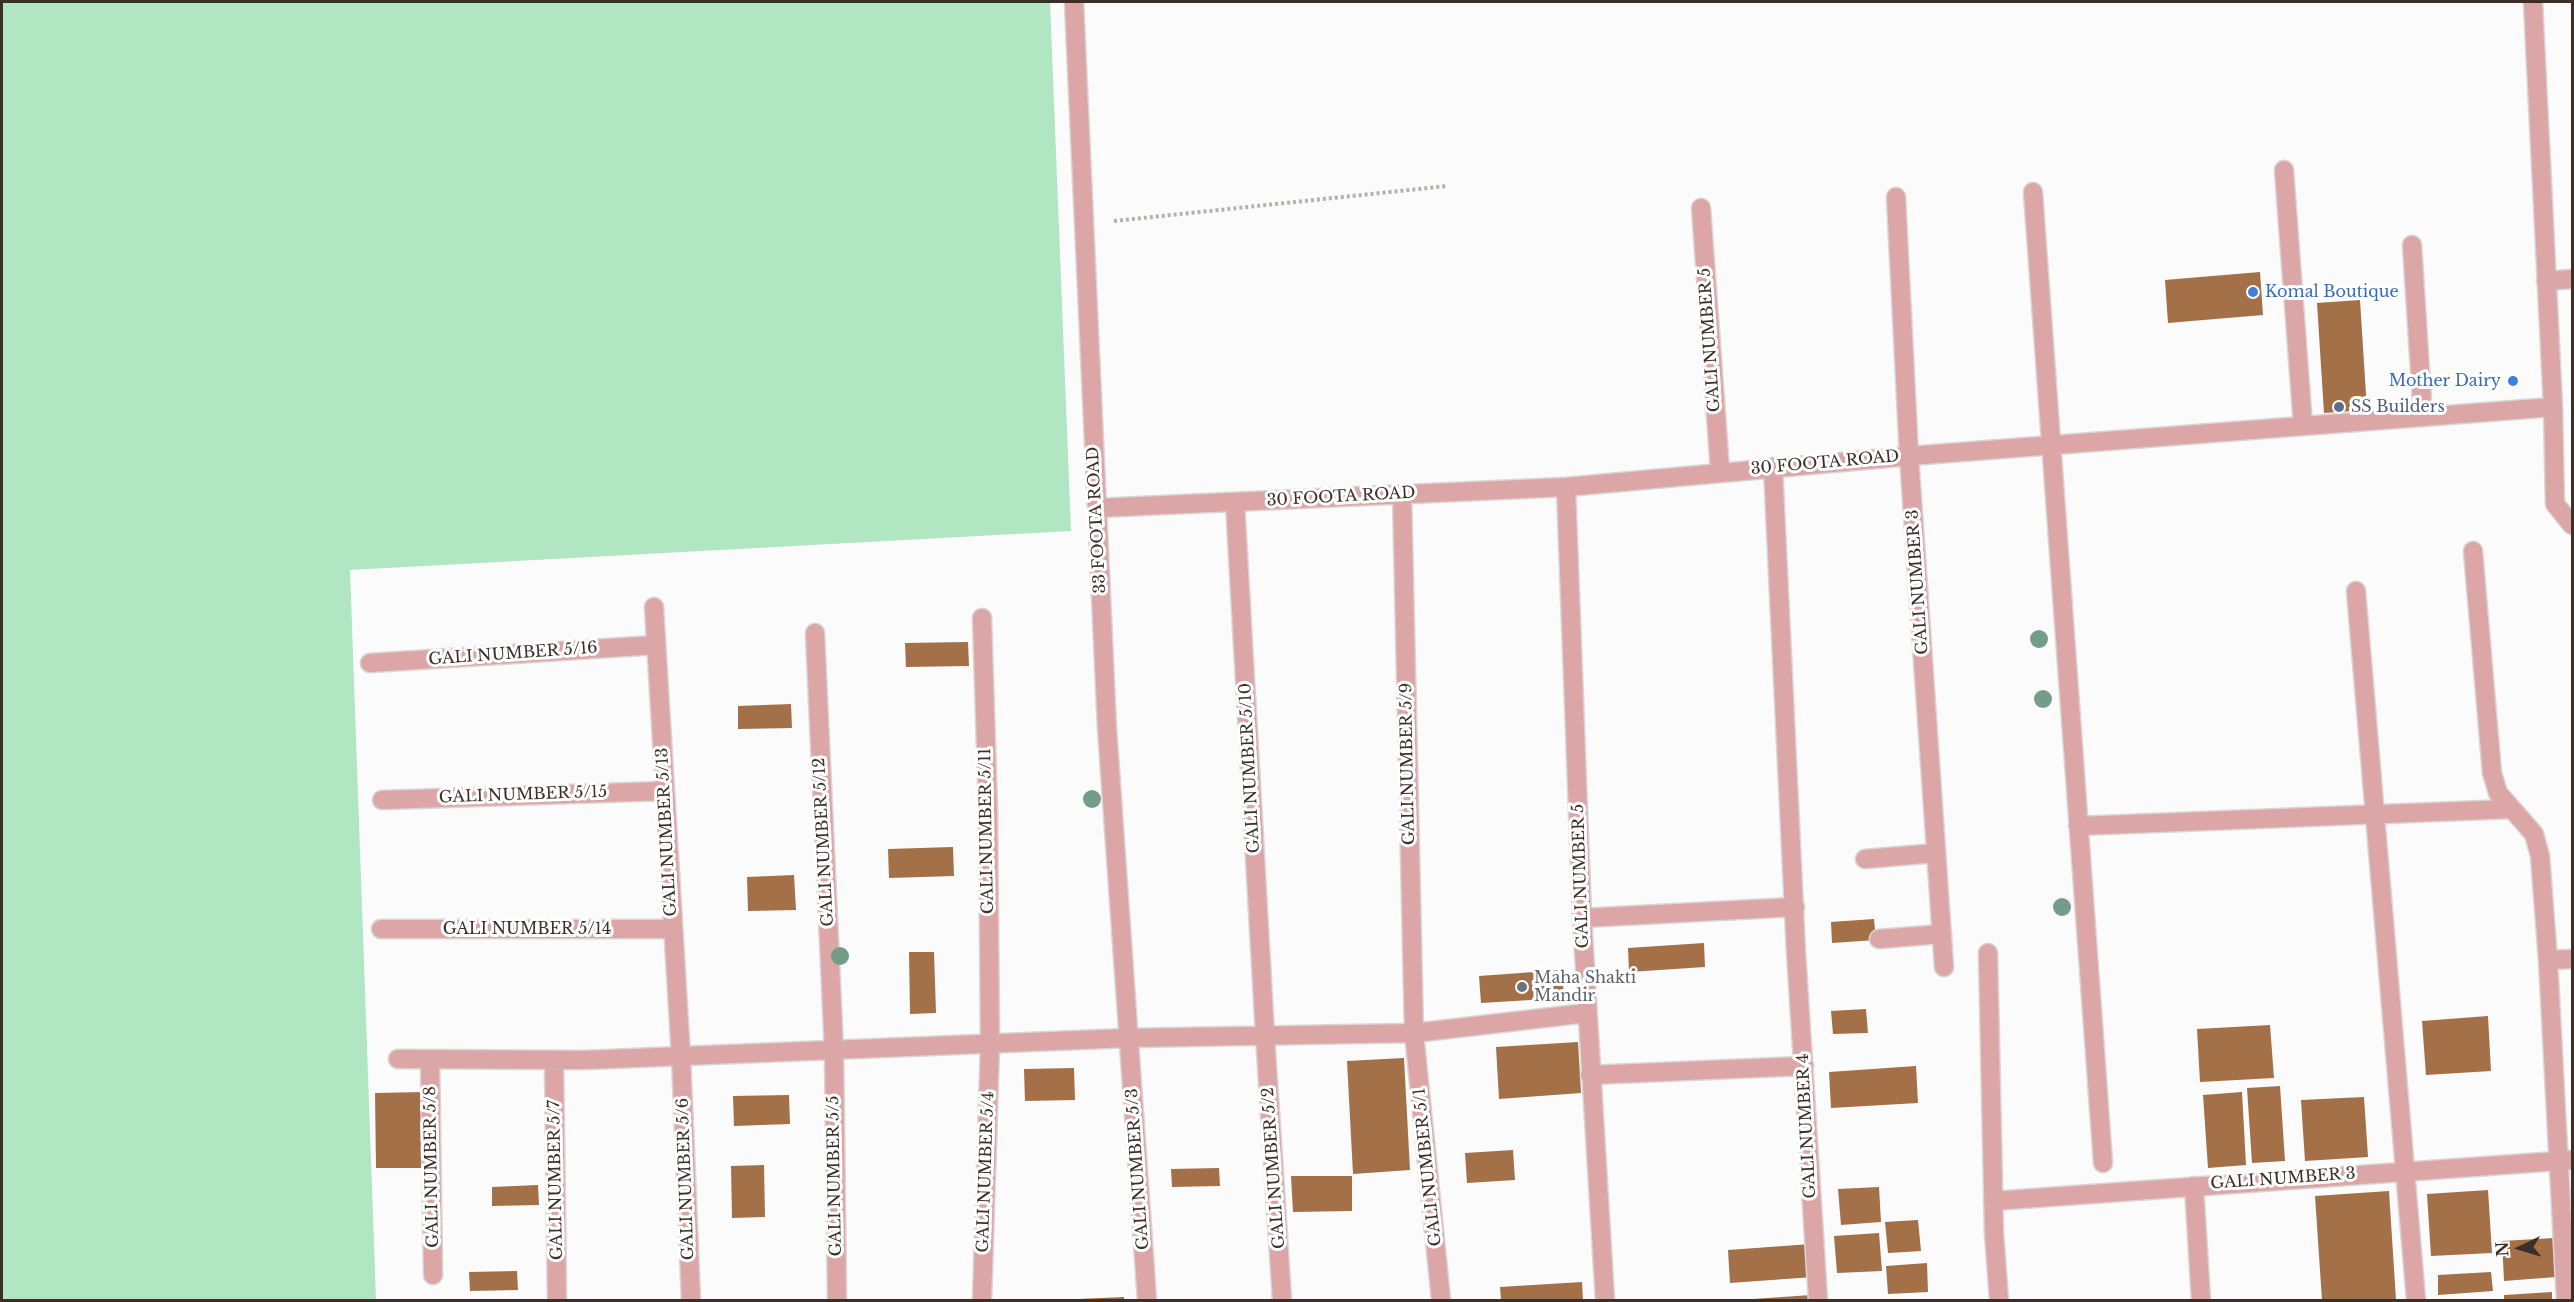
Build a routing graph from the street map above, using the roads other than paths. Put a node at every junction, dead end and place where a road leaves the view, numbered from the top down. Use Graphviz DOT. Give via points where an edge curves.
graph roads {
  1 [pos="1074,2"];
  2 [pos="2533,2"];
  3 [pos="2284,170"];
  4 [pos="2033,192"];
  5 [pos="1896,197"];
  6 [pos="1701,208"];
  7 [pos="2412,245"];
  8 [pos="2572,279"];
  9 [pos="2546,281"];
  10 [pos="2553,407"];
  11 [pos="2423,417"];
  12 [pos="2303,426"];
  13 [pos="2051,445"];
  14 [pos="1909,456"];
  15 [pos="1773,467"];
  16 [pos="1720,471"];
  17 [pos="1566,487"];
  18 [pos="1402,494"];
  19 [pos="1235,502"];
  20 [pos="1097,508"];
  21 [pos="2572,525"];
  22 [pos="2473,550"];
  23 [pos="2356,591"];
  24 [pos="654,606"];
  25 [pos="982,618"];
  26 [pos="815,633"];
  27 [pos="656,645"];
  28 [pos="370,663"];
  29 [pos="665,791"];
  30 [pos="382,800"];
  31 [pos="2511,809"];
  32 [pos="2376,815"];
  33 [pos="2078,826"];
  34 [pos="1936,853"];
  35 [pos="1865,859"];
  36 [pos="1794,908"];
  37 [pos="1582,918"];
  38 [pos="381,929"];
  39 [pos="673,929"];
  40 [pos="1942,934"];
  41 [pos="1879,939"];
  42 [pos="1988,953"];
  43 [pos="2572,959"];
  44 [pos="2548,960"];
  45 [pos="1944,967"];
  46 [pos="1587,1013"];
  47 [pos="1414,1033"];
  48 [pos="1265,1035"];
  49 [pos="1128,1038"];
  50 [pos="990,1044"];
  51 [pos="834,1050"];
  52 [pos="681,1057"];
  53 [pos="398,1059"];
  54 [pos="430,1060"];
  55 [pos="554,1060"];
  56 [pos="1804,1066"];
  57 [pos="1590,1075"];
  58 [pos="2565,1160"];
  59 [pos="2103,1163"];
  60 [pos="2407,1170"];
  61 [pos="2194,1186"];
  62 [pos="1993,1201"];
  63 [pos="434,1275"];
  64 [pos="2568,1294"];
  65 [pos="557,1300"];
  66 [pos="691,1300"];
  67 [pos="837,1300"];
  68 [pos="982,1300"];
  69 [pos="1147,1300"];
  70 [pos="1282,1300"];
  71 [pos="1441,1300"];
  72 [pos="1605,1300"];
  73 [pos="1818,1300"];
  74 [pos="1999,1300"];
  75 [pos="2201,1300"];
  76 [pos="2416,1300"];
  1 -- 20 [label="street, 33 FOOTA ROAD"];
  2 -- 9 [label="street"];
  3 -- 12 [label="street"];
  4 -- 13 [label="street"];
  5 -- 14 [label="street, GALI NUMBER 3"];
  6 -- 16 [label="street, GALI NUMBER 5"];
  7 -- 11 [label="street"];
  8 -- 9 [label="street"];
  9 -- 10 [label="street"];
  10 -- 11 [label="street, 30 FOOTA ROAD"];
  10 -- 21 [label="street" via="2555,504"];
  11 -- 12 [label="street, 30 FOOTA ROAD"];
  12 -- 13 [label="street, 30 FOOTA ROAD"];
  13 -- 14 [label="street, 30 FOOTA ROAD"];
  13 -- 33 [label="street"];
  14 -- 15 [label="street, 30 FOOTA ROAD"];
  14 -- 34 [label="street, GALI NUMBER 3"];
  15 -- 16 [label="street, 30 FOOTA ROAD"];
  15 -- 36 [label="street, GALI NUMBER 4"];
  16 -- 17 [label="street, 30 FOOTA ROAD"];
  17 -- 18 [label="street, 30 FOOTA ROAD"];
  17 -- 37 [label="street, GALI NUMBER 5"];
  18 -- 19 [label="street, 30 FOOTA ROAD"];
  18 -- 47 [label="street, GALI NUMBER 5/9"];
  19 -- 20 [label="street, 30 FOOTA ROAD"];
  19 -- 48 [label="street, GALI NUMBER 5/10"];
  20 -- 49 [label="street, 33 FOOTA ROAD"];
  22 -- 31 [label="street" via="2492,773 2498,793"];
  23 -- 32 [label="street"];
  24 -- 27 [label="street, GALI NUMBER 5/13"];
  25 -- 50 [label="street, GALI NUMBER 5/11"];
  26 -- 51 [label="street, GALI NUMBER 5/12"];
  27 -- 28 [label="street, GALI NUMBER 5/16"];
  27 -- 29 [label="street, GALI NUMBER 5/13"];
  29 -- 30 [label="street, GALI NUMBER 5/15"];
  29 -- 39 [label="street, GALI NUMBER 5/13"];
  31 -- 32 [label="street"];
  31 -- 44 [label="street" via="2534,834 2540,856"];
  32 -- 33 [label="street"];
  32 -- 60 [label="street"];
  33 -- 59 [label="street"];
  34 -- 35 [label="street"];
  34 -- 40 [label="street, GALI NUMBER 3"];
  36 -- 37 [label="street"];
  36 -- 56 [label="street, GALI NUMBER 4"];
  37 -- 46 [label="street, GALI NUMBER 5"];
  38 -- 39 [label="street, GALI NUMBER 5/14"];
  39 -- 52 [label="street, GALI NUMBER 5/13"];
  40 -- 41 [label="street"];
  40 -- 45 [label="street, GALI NUMBER 3"];
  42 -- 62 [label="street"];
  43 -- 44 [label="street"];
  44 -- 58 [label="street"];
  46 -- 47 [label="street"];
  46 -- 57 [label="street, GALI NUMBER 5"];
  47 -- 48 [label="street"];
  47 -- 71 [label="street, GALI NUMBER 5/1"];
  48 -- 49 [label="street"];
  48 -- 70 [label="street, GALI NUMBER 5/2"];
  49 -- 50 [label="street"];
  49 -- 69 [label="street, GALI NUMBER 5/3"];
  50 -- 51 [label="street"];
  50 -- 68 [label="street, GALI NUMBER 5/4"];
  51 -- 52 [label="street"];
  51 -- 67 [label="street, GALI NUMBER 5/5"];
  52 -- 55 [label="street"];
  52 -- 66 [label="street, GALI NUMBER 5/6"];
  53 -- 54 [label="street"];
  54 -- 55 [label="street"];
  54 -- 63 [label="street, GALI NUMBER 5/8"];
  55 -- 65 [label="street, GALI NUMBER 5/7"];
  56 -- 57 [label="street"];
  56 -- 73 [label="street, GALI NUMBER 4"];
  57 -- 72 [label="street, GALI NUMBER 5"];
  58 -- 60 [label="street, GALI NUMBER 3"];
  58 -- 64 [label="street"];
  60 -- 61 [label="street, GALI NUMBER 3"];
  60 -- 76 [label="street"];
  61 -- 62 [label="street, GALI NUMBER 3"];
  61 -- 75 [label="street"];
  62 -- 74 [label="street"];
}
